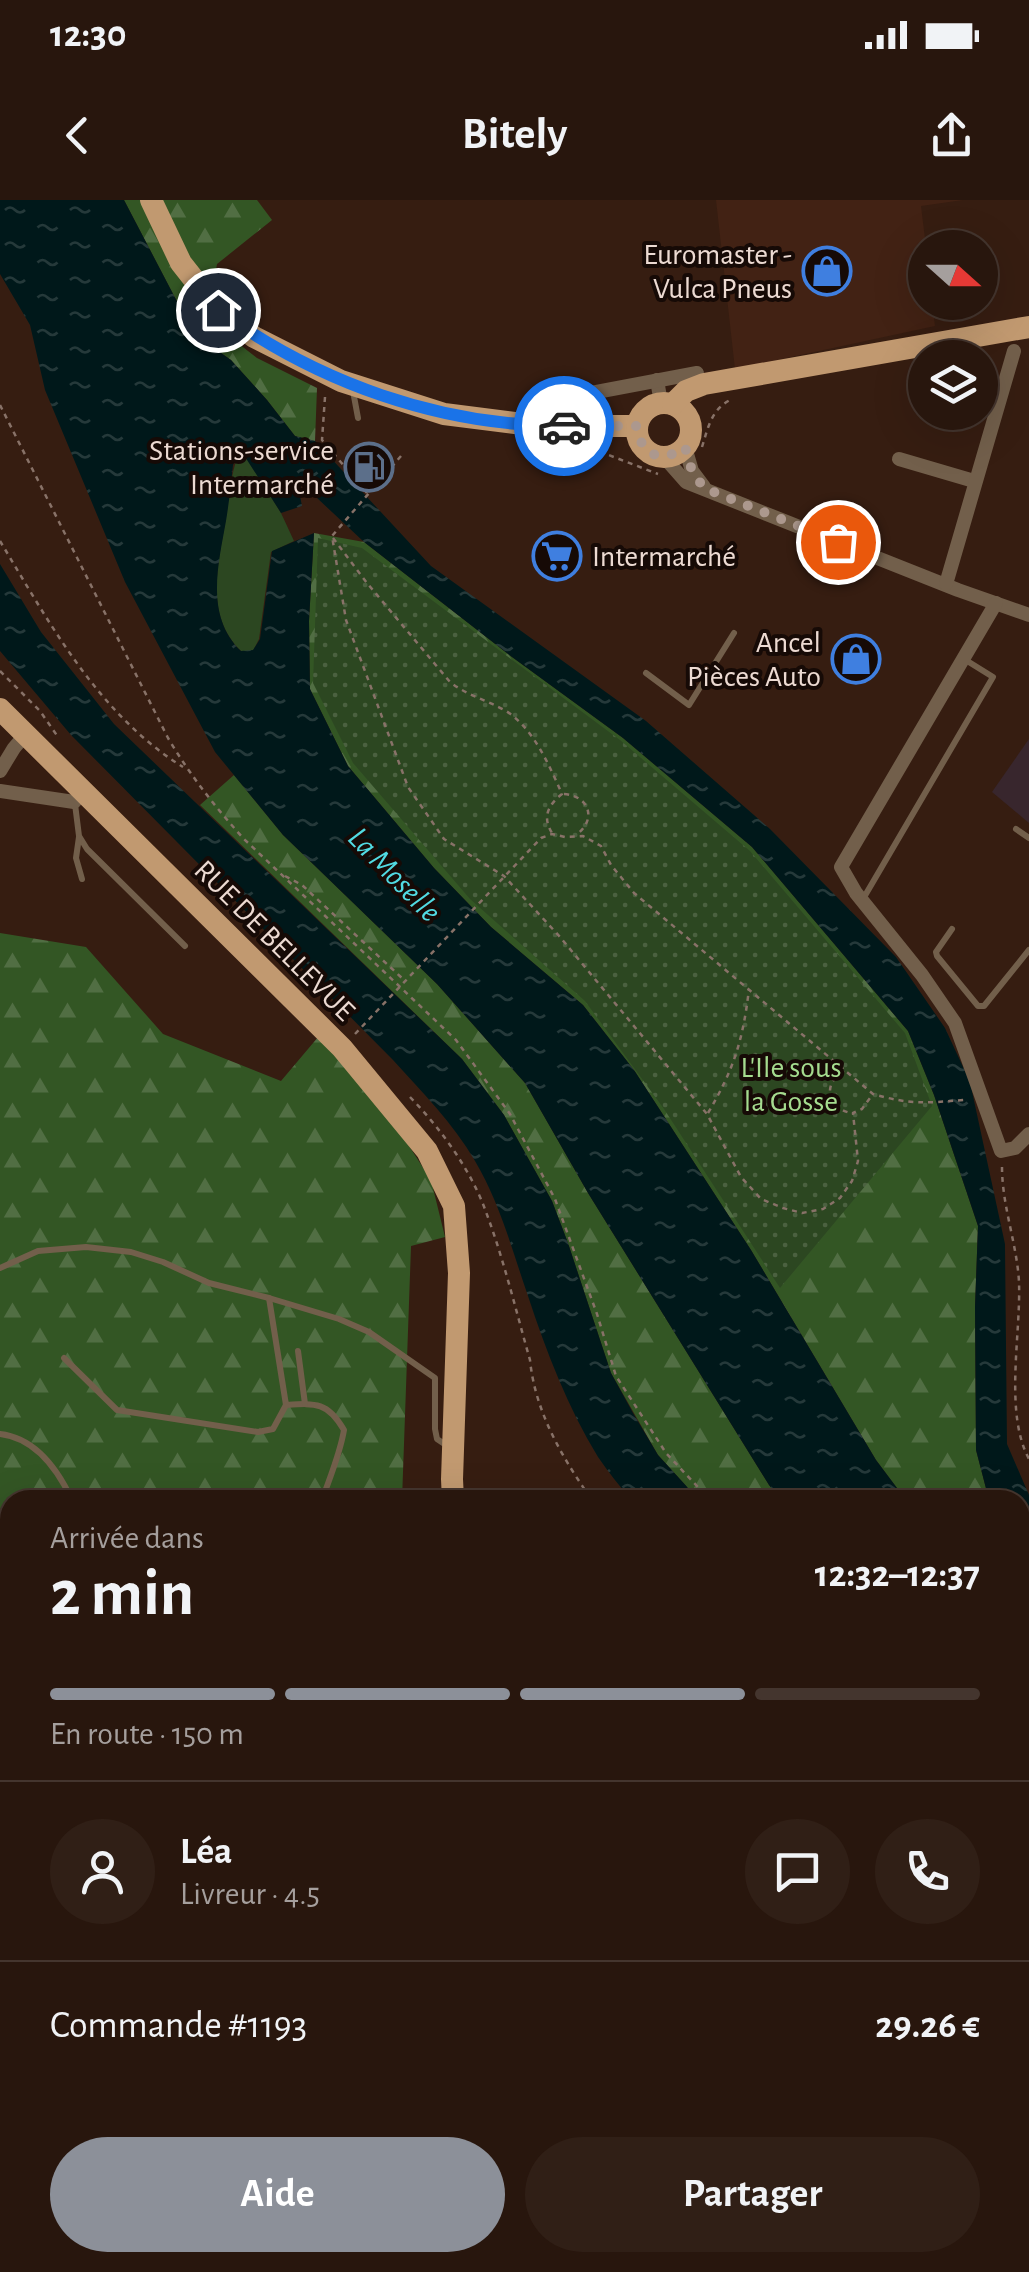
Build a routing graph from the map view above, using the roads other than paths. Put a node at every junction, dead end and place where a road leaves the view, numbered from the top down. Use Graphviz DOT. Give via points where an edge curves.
graph roads {
  1 [pos="151,200"];
  2 [pos="1029,328"];
  3 [pos="1014,351"];
  4 [pos="697,373"];
  5 [pos="735,389"];
  6 [pos="353,390"];
  7 [pos="664,396"];
  8 [pos="554,400"];
  9 [pos="358,418"];
  10 [pos="637,426"];
  11 [pos="680,443"];
  12 [pos="899,459"];
  13 [pos="687,474"];
  14 [pos="974,481"];
  15 [pos="946,584"];
  16 [pos="996,604"];
  17 [pos="1029,615"];
  18 [pos="734,632"];
  19 [pos="964,659"];
  20 [pos="646,673"];
  21 [pos="0,709"];
  22 [pos="26,734"];
  23 [pos="0,771"];
  24 [pos="76,790"];
  25 [pos="0,791"];
  26 [pos="1016,829"];
  27 [pos="79,836"];
  28 [pos="1029,838"];
  29 [pos="82,879"];
  30 [pos="862,900"];
  31 [pos="952,929"];
  32 [pos="185,946"];
  33 [pos="1029,950"];
  34 [pos="1029,1134"];
  35 [pos="0,1268"];
  36 [pos="269,1298"];
  37 [pos="298,1351"];
  38 [pos="64,1358"];
  39 [pos="305,1404"];
  40 [pos="286,1405"];
  41 [pos="0,1434"];
  42 [pos="453,1449"];
  43 [pos="67,1490"];
  44 [pos="325,1490"];
  45 [pos="454,1490"];
  1 -- 6 [label="main road" via="181,263 218,310"];
  2 -- 5 [label="main road"];
  3 -- 14 [label="street"];
  4 -- 7 [label="street"];
  5 -- 7 [label="main road" via="704,384"];
  5 -- 11 [label="main road" via="712,394"];
  6 -- 9 [label="lane"];
  6 -- 10 [label="main road" via="444,414 538,426"];
  7 -- 8 [label="street"];
  7 -- 10 [label="main road"];
  7 -- 11 [label="main road" via="682,409"];
  10 -- 11 [label="main road" via="638,438 653,454"];
  11 -- 13 [label="street"];
  11 -- 13 [label="street"];
  12 -- 14 [label="street"];
  13 -- 15 [label="street" via="686,482"];
  14 -- 15 [label="street"];
  15 -- 16 [label="street"];
  16 -- 17 [label="street"];
  16 -- 19 [label="street"];
  18 -- 20 [label="lane" via="689,705"];
  19 -- 30 [label="street" via="842,867"];
  19 -- 30 [label="lane" via="993,677"];
  21 -- 22 [label="main road, RUE DE BELLEVUE"];
  22 -- 23 [label="street"];
  22 -- 24 [label="main road, RUE DE BELLEVUE"];
  24 -- 25 [label="street"];
  24 -- 27 [label="lane"];
  24 -- 42 [label="main road, RUE DE BELLEVUE" via="342,1048 427,1151 454,1206 460,1273"];
  26 -- 28 [label="lane"];
  27 -- 29 [label="lane"];
  27 -- 32 [label="lane"];
  30 -- 34 [label="street" via="954,1022 1002,1151"];
  31 -- 33 [label="lane" via="937,956 978,1006"];
  35 -- 36 [label="lane" via="38,1252 131,1252"];
  36 -- 40 [label="lane"];
  36 -- 42 [label="lane" via="369,1332 436,1378 437,1440"];
  37 -- 39 [label="lane"];
  38 -- 40 [label="lane" via="116,1410 258,1432 274,1429"];
  39 -- 40 [label="lane"];
  39 -- 44 [label="lane" via="334,1413 344,1430"];
  41 -- 43 [label="lane" via="42,1455"];
  42 -- 45 [label="main road, RUE DE BELLEVUE"];
}
